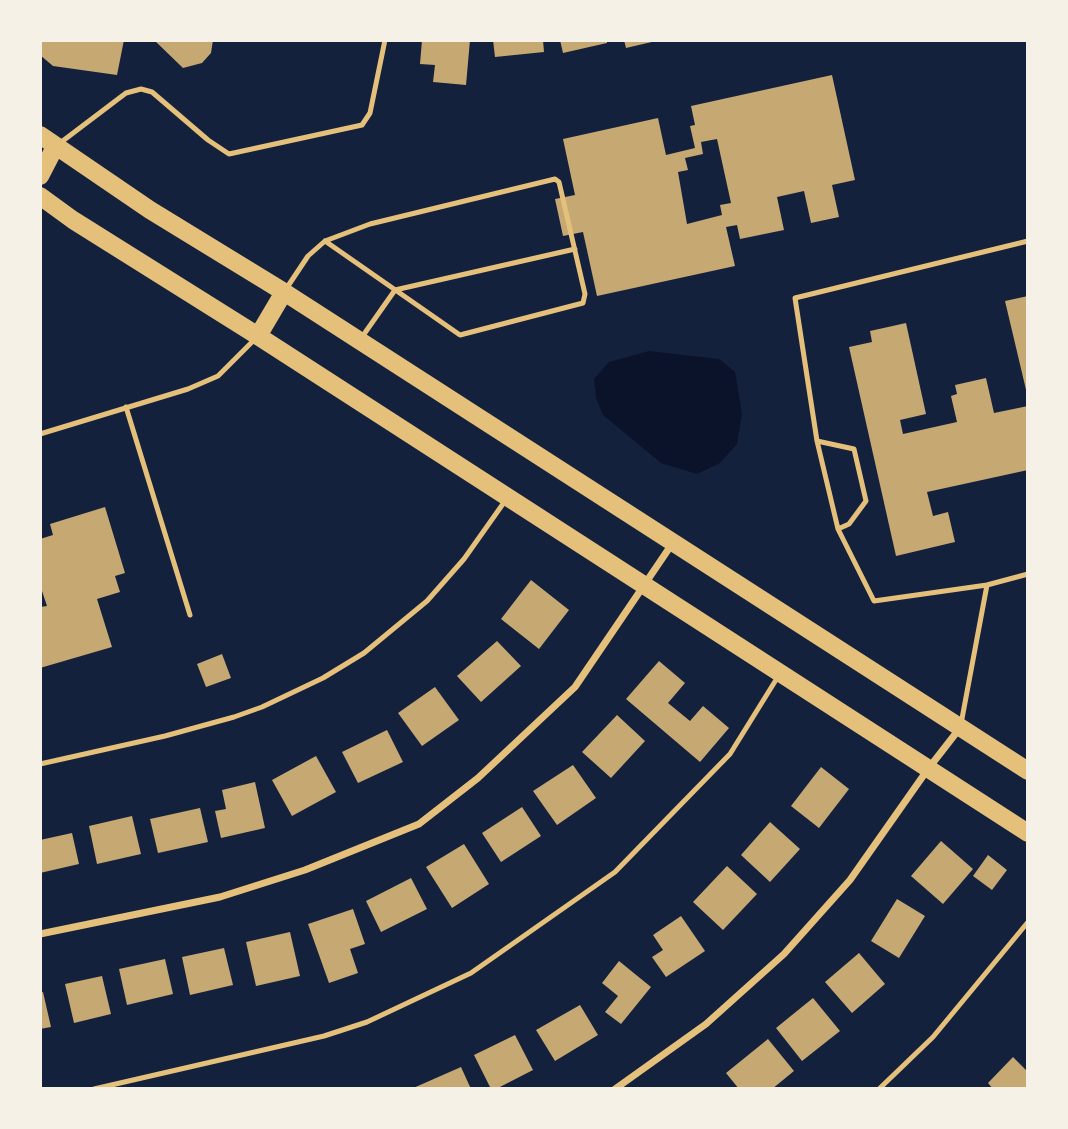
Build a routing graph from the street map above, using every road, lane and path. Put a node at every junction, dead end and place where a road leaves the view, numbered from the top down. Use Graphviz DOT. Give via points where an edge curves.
graph roads {
  1 [pos="385,40"];
  2 [pos="40,135"];
  3 [pos="55,147"];
  4 [pos="40,176"];
  5 [pos="40,196"];
  6 [pos="326,241"];
  7 [pos="1028,241"];
  8 [pos="575,249"];
  9 [pos="395,290"];
  10 [pos="284,292"];
  11 [pos="258,336"];
  12 [pos="360,341"];
  13 [pos="126,407"];
  14 [pos="40,434"];
  15 [pos="817,441"];
  16 [pos="508,497"];
  17 [pos="838,529"];
  18 [pos="673,542"];
  19 [pos="1028,574"];
  20 [pos="644,585"];
  21 [pos="987,585"];
  22 [pos="190,615"];
  23 [pos="780,673"];
  24 [pos="960,727"];
  25 [pos="40,764"];
  26 [pos="928,769"];
  27 [pos="1028,771"];
  28 [pos="1028,834"];
  29 [pos="1028,922"];
  30 [pos="40,934"];
  31 [pos="94,1089"];
  32 [pos="615,1089"];
  33 [pos="879,1089"];
  1 -- 3 [label="lane" via="370,113 362,125 229,154 152,92 141,89 126,93"];
  2 -- 3 [label="main road"];
  3 -- 4 [label="main road"];
  3 -- 10 [label="main road"];
  5 -- 11 [label="main road"];
  6 -- 8 [label="lane" via="370,224 555,179"];
  6 -- 9 [label="lane"];
  6 -- 10 [label="lane" via="309,256"];
  7 -- 15 [label="lane" via="794,298"];
  8 -- 9 [label="lane"];
  8 -- 9 [label="lane" via="583,303 460,334"];
  9 -- 12 [label="lane"];
  10 -- 11 [label="main road"];
  10 -- 12 [label="main road"];
  11 -- 13 [label="lane" via="218,376"];
  11 -- 16 [label="main road"];
  12 -- 18 [label="main road"];
  13 -- 14 [label="lane"];
  13 -- 22 [label="lane"];
  15 -- 17 [label="lane"];
  15 -- 17 [label="lane" via="854,449 866,501 849,524"];
  16 -- 20 [label="main road"];
  16 -- 25 [label="lane" via="427,601 364,653 323,678 234,717"];
  17 -- 21 [label="lane" via="874,601"];
  18 -- 20 [label="street"];
  18 -- 24 [label="main road"];
  19 -- 21 [label="lane"];
  20 -- 23 [label="main road"];
  20 -- 30 [label="street" via="575,687 478,778 419,824 304,870 220,897"];
  21 -- 24 [label="lane"];
  23 -- 26 [label="main road"];
  23 -- 31 [label="lane" via="730,754 615,872 471,973 367,1022 324,1036"];
  24 -- 26 [label="street"];
  24 -- 27 [label="main road"];
  26 -- 28 [label="main road"];
  26 -- 32 [label="street" via="850,880 783,954 706,1024"];
  29 -- 33 [label="lane" via="933,1037"];
}
